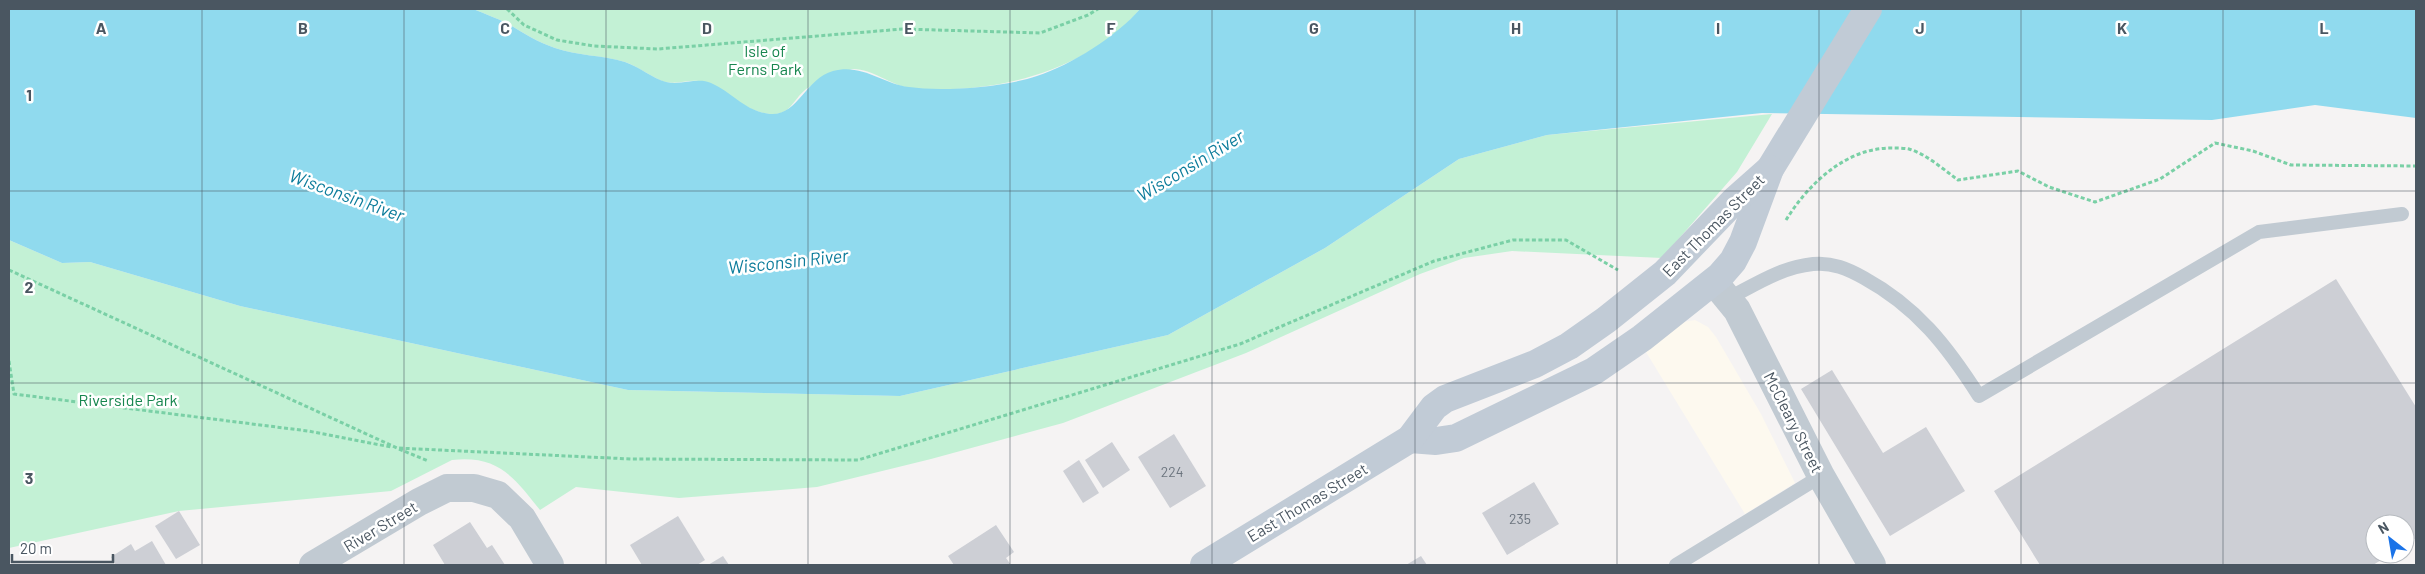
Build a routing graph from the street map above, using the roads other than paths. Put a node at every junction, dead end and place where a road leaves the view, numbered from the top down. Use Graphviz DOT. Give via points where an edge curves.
graph roads {
  1 [pos="1868,9"];
  2 [pos="1770,169"];
  3 [pos="2402,214"];
  4 [pos="1722,290"];
  5 [pos="1410,439"];
  6 [pos="1821,476"];
  7 [pos="313,565"];
  8 [pos="550,565"];
  9 [pos="1204,565"];
  10 [pos="1676,565"];
  11 [pos="1872,565"];
  1 -- 2 [label="main road"];
  2 -- 4 [label="main road, East Thomas Street" via="1761,199"];
  2 -- 5 [label="main road, East Thomas Street" via="1630,304 1569,346 1535,364 1445,399"];
  3 -- 4 [label="lane" via="2258,232 1979,396 1946,348 1917,315 1878,286 1840,267 1814,264 1783,270"];
  4 -- 5 [label="main road, East Thomas Street" via="1580,379 1456,438 1436,441"];
  4 -- 6 [label="street, McCleary Street"];
  5 -- 9 [label="main road, East Thomas Street"];
  6 -- 10 [label="lane"];
  6 -- 11 [label="street, McCleary Street"];
  7 -- 8 [label="street, River Street" via="447,488 474,488 498,494 522,518"];
}
